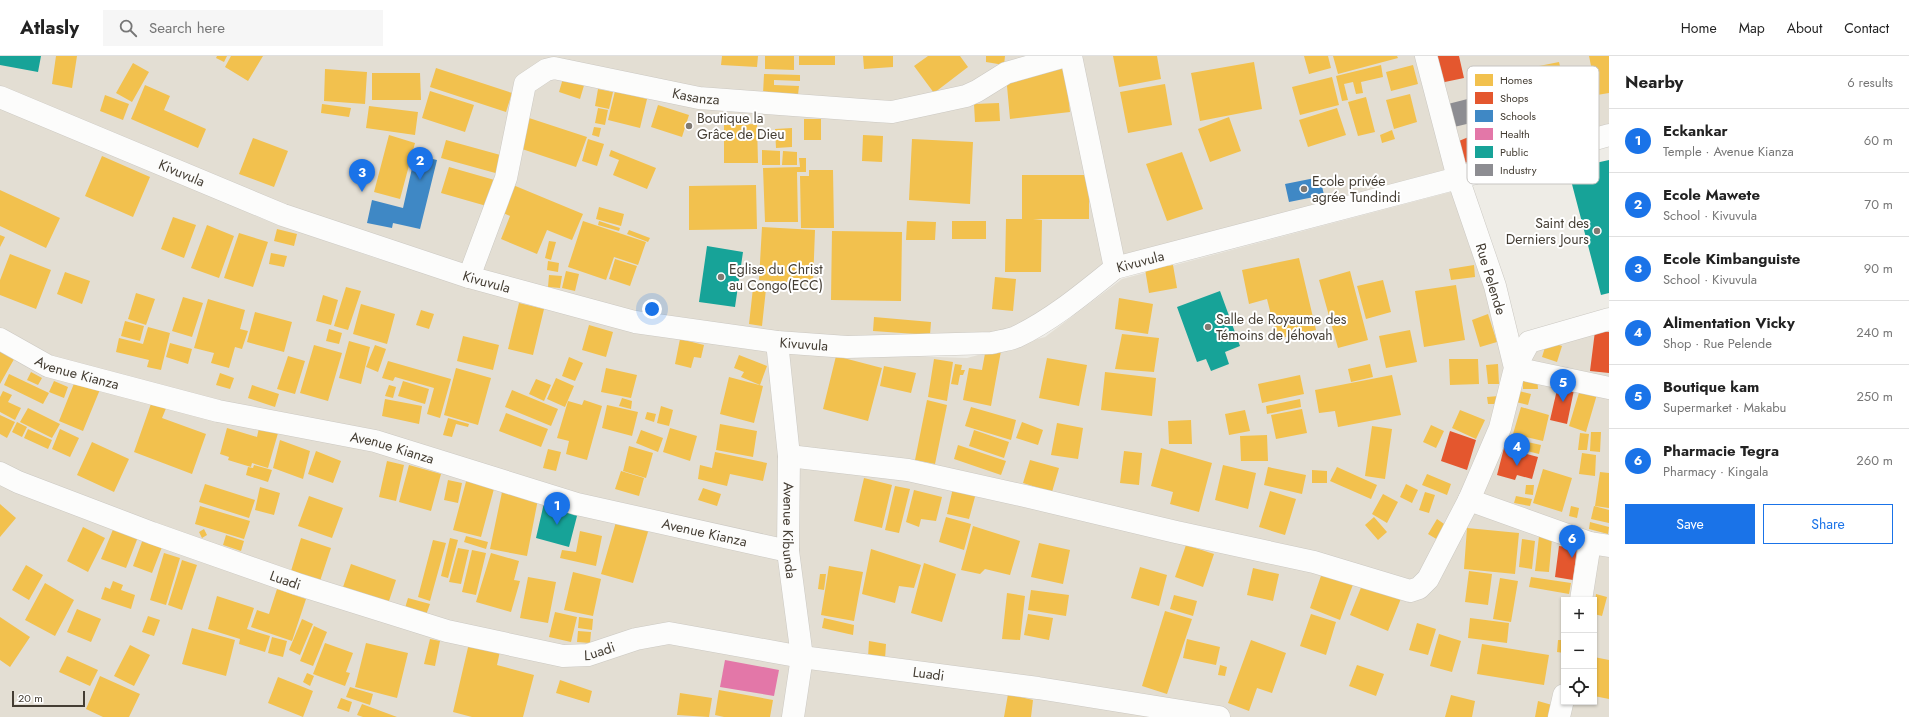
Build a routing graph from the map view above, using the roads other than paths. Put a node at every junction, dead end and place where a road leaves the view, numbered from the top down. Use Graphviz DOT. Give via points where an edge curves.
graph roads {
  1 [pos="1066,56"];
  2 [pos="1071,56"];
  3 [pos="1426,56"];
  4 [pos="0,96"];
  5 [pos="1609,135"];
  6 [pos="1599,138"];
  7 [pos="1467,175"];
  8 [pos="1458,178"];
  9 [pos="1115,268"];
  10 [pos="469,277"];
  11 [pos="1609,319"];
  12 [pos="0,339"];
  13 [pos="777,342"];
  14 [pos="1515,368"];
  15 [pos="1609,388"];
  16 [pos="789,456"];
  17 [pos="0,473"];
  18 [pos="1469,500"];
  19 [pos="1599,544"];
  20 [pos="788,550"];
  21 [pos="1582,597"];
  22 [pos="802,657"];
  23 [pos="1562,705"];
  24 [pos="792,717"];
  25 [pos="1219,717"];
  26 [pos="1559,717"];
  1 -- 10 [label="street, Kasanza" via="1006,72 966,96 892,112 699,98 554,68 546,70 525,84 506,178"];
  2 -- 9 [label="street"];
  3 -- 8 [label="street, Rue Pelende"];
  4 -- 10 [label="street, Kivuvula" via="283,215"];
  5 -- 6 [label="street, Kivuvula"];
  7 -- 8 [label="street, Kivuvula"];
  8 -- 9 [label="street, Kivuvula"];
  8 -- 14 [label="street, Rue Pelende" via="1495,286"];
  9 -- 13 [label="street, Kivuvula" via="1038,325 1014,338 992,343 847,347"];
  10 -- 13 [label="street, Kivuvula" via="635,322"];
  11 -- 14 [label="street" via="1529,342"];
  12 -- 20 [label="street, Avenue Kianza" via="55,368 218,411 375,441 577,504"];
  13 -- 16 [label="street, Avenue Kibunda"];
  14 -- 15 [label="street"];
  14 -- 18 [label="street, Rue Pelende" via="1500,428"];
  16 -- 18 [label="street, Rue Pelende" via="908,470 1314,562 1410,591 1419,588 1428,579"];
  16 -- 20 [label="street, Avenue Kibunda"];
  17 -- 22 [label="street, Luadi" via="152,533 297,584 447,631 562,656 588,654 636,639 669,633"];
  18 -- 19 [label="street"];
  19 -- 21 [label="street"];
  20 -- 22 [label="street, Avenue Kibunda"];
  22 -- 24 [label="street, Avenue Kibunda"];
  22 -- 25 [label="street, Luadi" via="1038,688"];
  23 -- 26 [label="street"];
}
